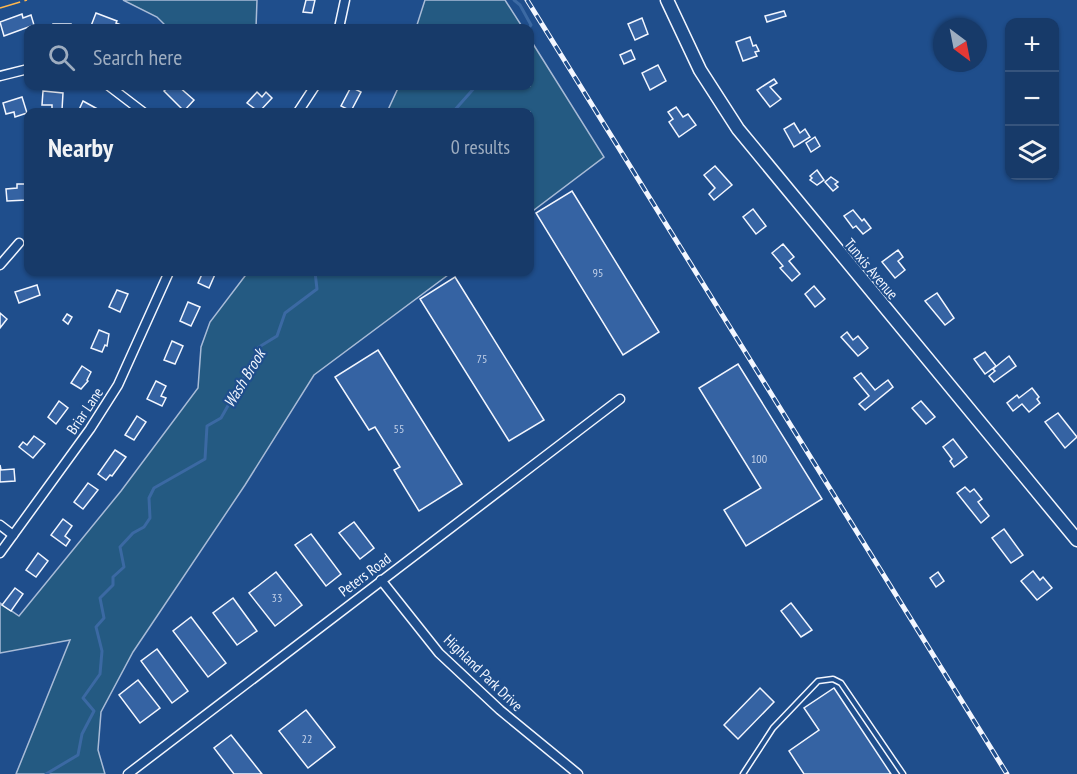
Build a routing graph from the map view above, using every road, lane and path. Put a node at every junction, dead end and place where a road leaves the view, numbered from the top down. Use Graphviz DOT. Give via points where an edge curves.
graph roads {
  1 [pos="345,0"];
  2 [pos="667,0"];
  3 [pos="340,24"];
  4 [pos="24,70"];
  5 [pos="0,76"];
  6 [pos="114,90"];
  7 [pos="312,90"];
  8 [pos="138,108"];
  9 [pos="301,108"];
  10 [pos="19,243"];
  11 [pos="0,265"];
  12 [pos="167,276"];
  13 [pos="620,399"];
  14 [pos="0,525"];
  15 [pos="13,535"];
  16 [pos="1077,540"];
  17 [pos="0,553"];
  18 [pos="381,580"];
  19 [pos="128,774"];
  20 [pos="578,774"];
  21 [pos="742,774"];
  22 [pos="903,774"];
  1 -- 3 [label="street"];
  2 -- 16 [label="main road, Tunxis Avenue" via="700,70 738,129"];
  4 -- 5 [label="street"];
  6 -- 8 [label="street"];
  7 -- 9 [label="street"];
  10 -- 11 [label="street"];
  12 -- 15 [label="street, Briar Lane" via="118,386"];
  13 -- 18 [label="street, Peters Road"];
  14 -- 15 [label="street"];
  15 -- 17 [label="street, Briar Lane"];
  18 -- 19 [label="street, Peters Road"];
  18 -- 20 [label="street, Highland Park Drive" via="439,652 500,710"];
  21 -- 22 [label="lane" via="773,728 818,681 832,679 841,683"];
}
